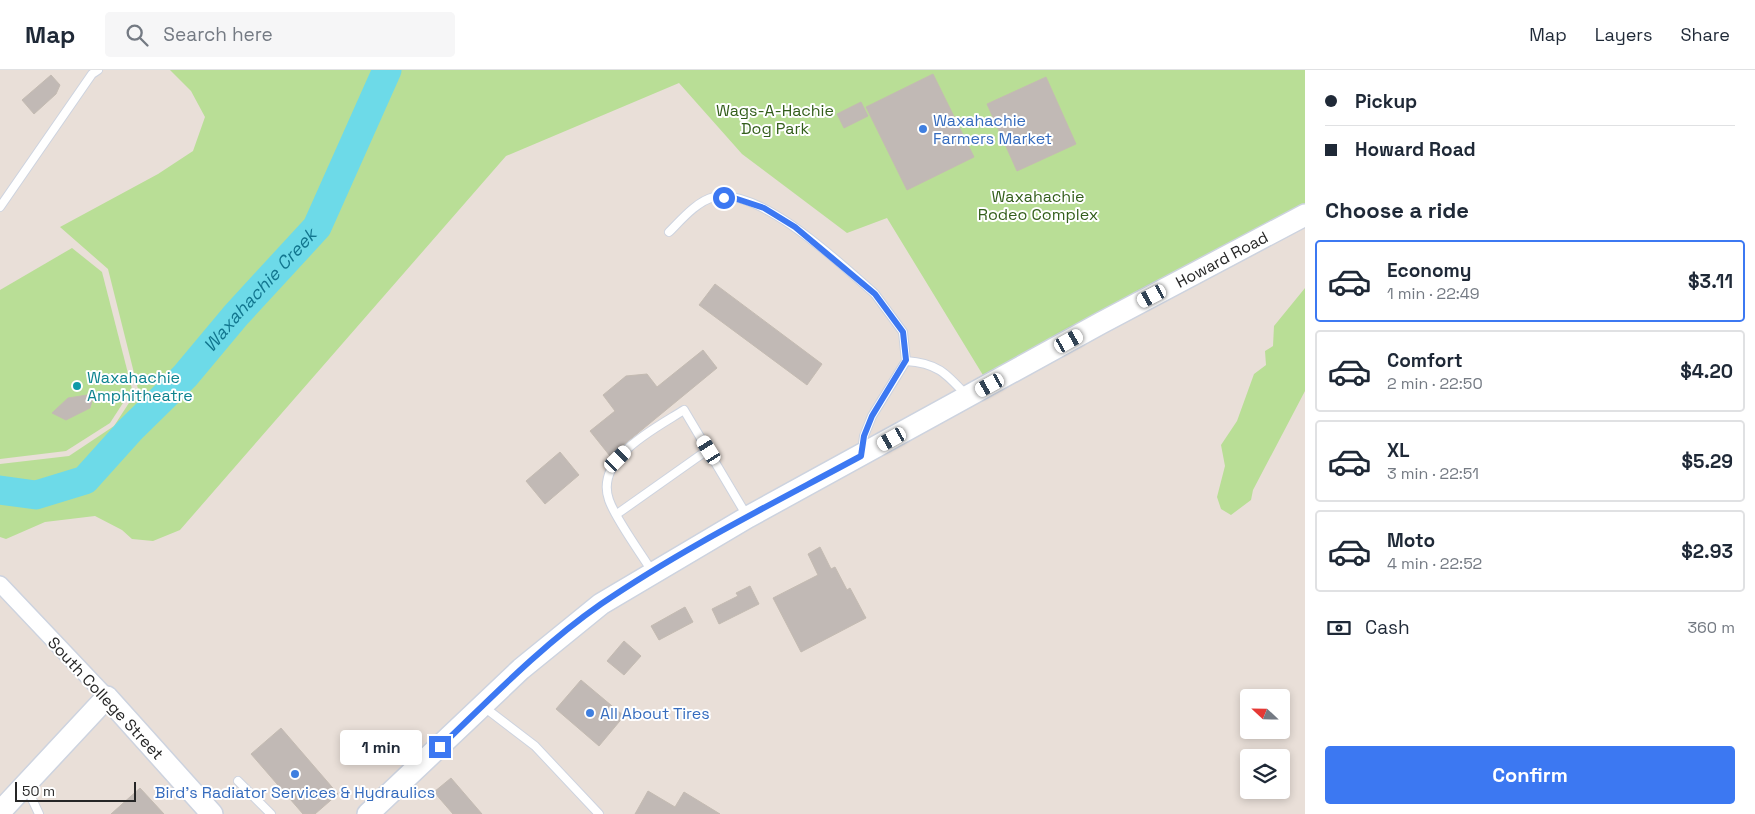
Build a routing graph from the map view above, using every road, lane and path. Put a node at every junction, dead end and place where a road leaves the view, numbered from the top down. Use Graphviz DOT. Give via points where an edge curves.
graph roads {
  1 [pos="98,70"];
  2 [pos="0,207"];
  3 [pos="1305,215"];
  4 [pos="669,232"];
  5 [pos="906,360"];
  6 [pos="968,397"];
  7 [pos="709,450"];
  8 [pos="861,456"];
  9 [pos="617,514"];
  10 [pos="748,517"];
  11 [pos="653,573"];
  12 [pos="0,584"];
  13 [pos="107,697"];
  14 [pos="482,706"];
  15 [pos="238,781"];
  16 [pos="25,784"];
  17 [pos="0,812"];
  18 [pos="38,814"];
  19 [pos="212,814"];
  20 [pos="271,814"];
  21 [pos="368,814"];
  22 [pos="599,814"];
  1 -- 2 [label="lane" via="92,74"];
  3 -- 6 [label="main road, Howard Road"];
  4 -- 5 [label="lane" via="693,209 714,197 734,198 764,208 795,227 881,300 903,332"];
  5 -- 6 [label="lane" via="925,362 939,368"];
  5 -- 8 [label="lane" via="872,416"];
  6 -- 8 [label="main road, Howard Road"];
  7 -- 9 [label="lane"];
  7 -- 9 [label="lane" via="684,410 635,442 618,459 606,484 609,500"];
  7 -- 10 [label="lane"];
  8 -- 10 [label="main road, Howard Road"];
  9 -- 11 [label="lane"];
  10 -- 11 [label="main road, Howard Road"];
  11 -- 14 [label="main road, Howard Road" via="601,604 521,669"];
  12 -- 13 [label="street, South College Street"];
  13 -- 16 [label="main road"];
  13 -- 19 [label="main road, South College Street"];
  14 -- 21 [label="main road, Howard Road"];
  14 -- 22 [label="lane" via="535,746"];
  15 -- 20 [label="lane"];
  16 -- 17 [label="main road"];
  16 -- 18 [label="lane"];
}
